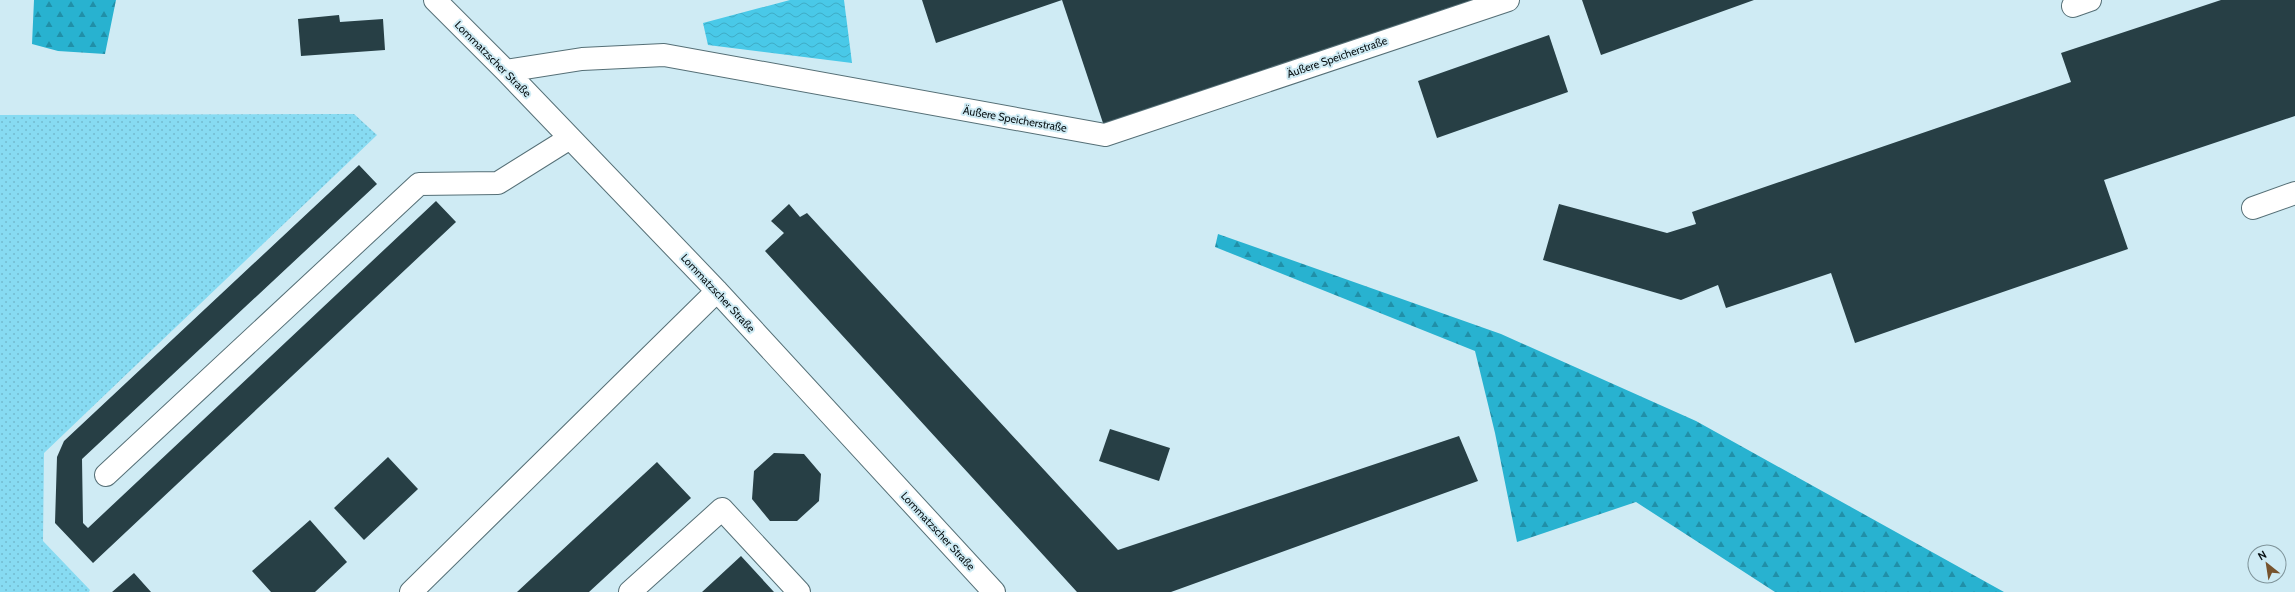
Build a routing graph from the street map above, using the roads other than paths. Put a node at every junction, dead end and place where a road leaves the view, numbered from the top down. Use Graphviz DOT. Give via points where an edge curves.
graph roads {
  1 [pos="434,0"];
  2 [pos="1508,0"];
  3 [pos="506,71"];
  4 [pos="570,138"];
  5 [pos="2295,193"];
  6 [pos="2253,208"];
  7 [pos="717,291"];
  8 [pos="106,474"];
  9 [pos="411,592"];
  10 [pos="630,592"];
  11 [pos="799,592"];
  12 [pos="993,592"];
  1 -- 3 [label="street, Lommatzscher Straße"];
  2 -- 3 [label="street, Äußere Speicherstraße" via="1105,135 664,55 582,59"];
  3 -- 4 [label="street, Lommatzscher Straße"];
  4 -- 7 [label="street, Lommatzscher Straße"];
  4 -- 8 [label="street" via="498,184 419,184"];
  5 -- 6 [label="street"];
  7 -- 9 [label="street"];
  7 -- 12 [label="street, Lommatzscher Straße"];
  10 -- 11 [label="street" via="722,509"];
}
